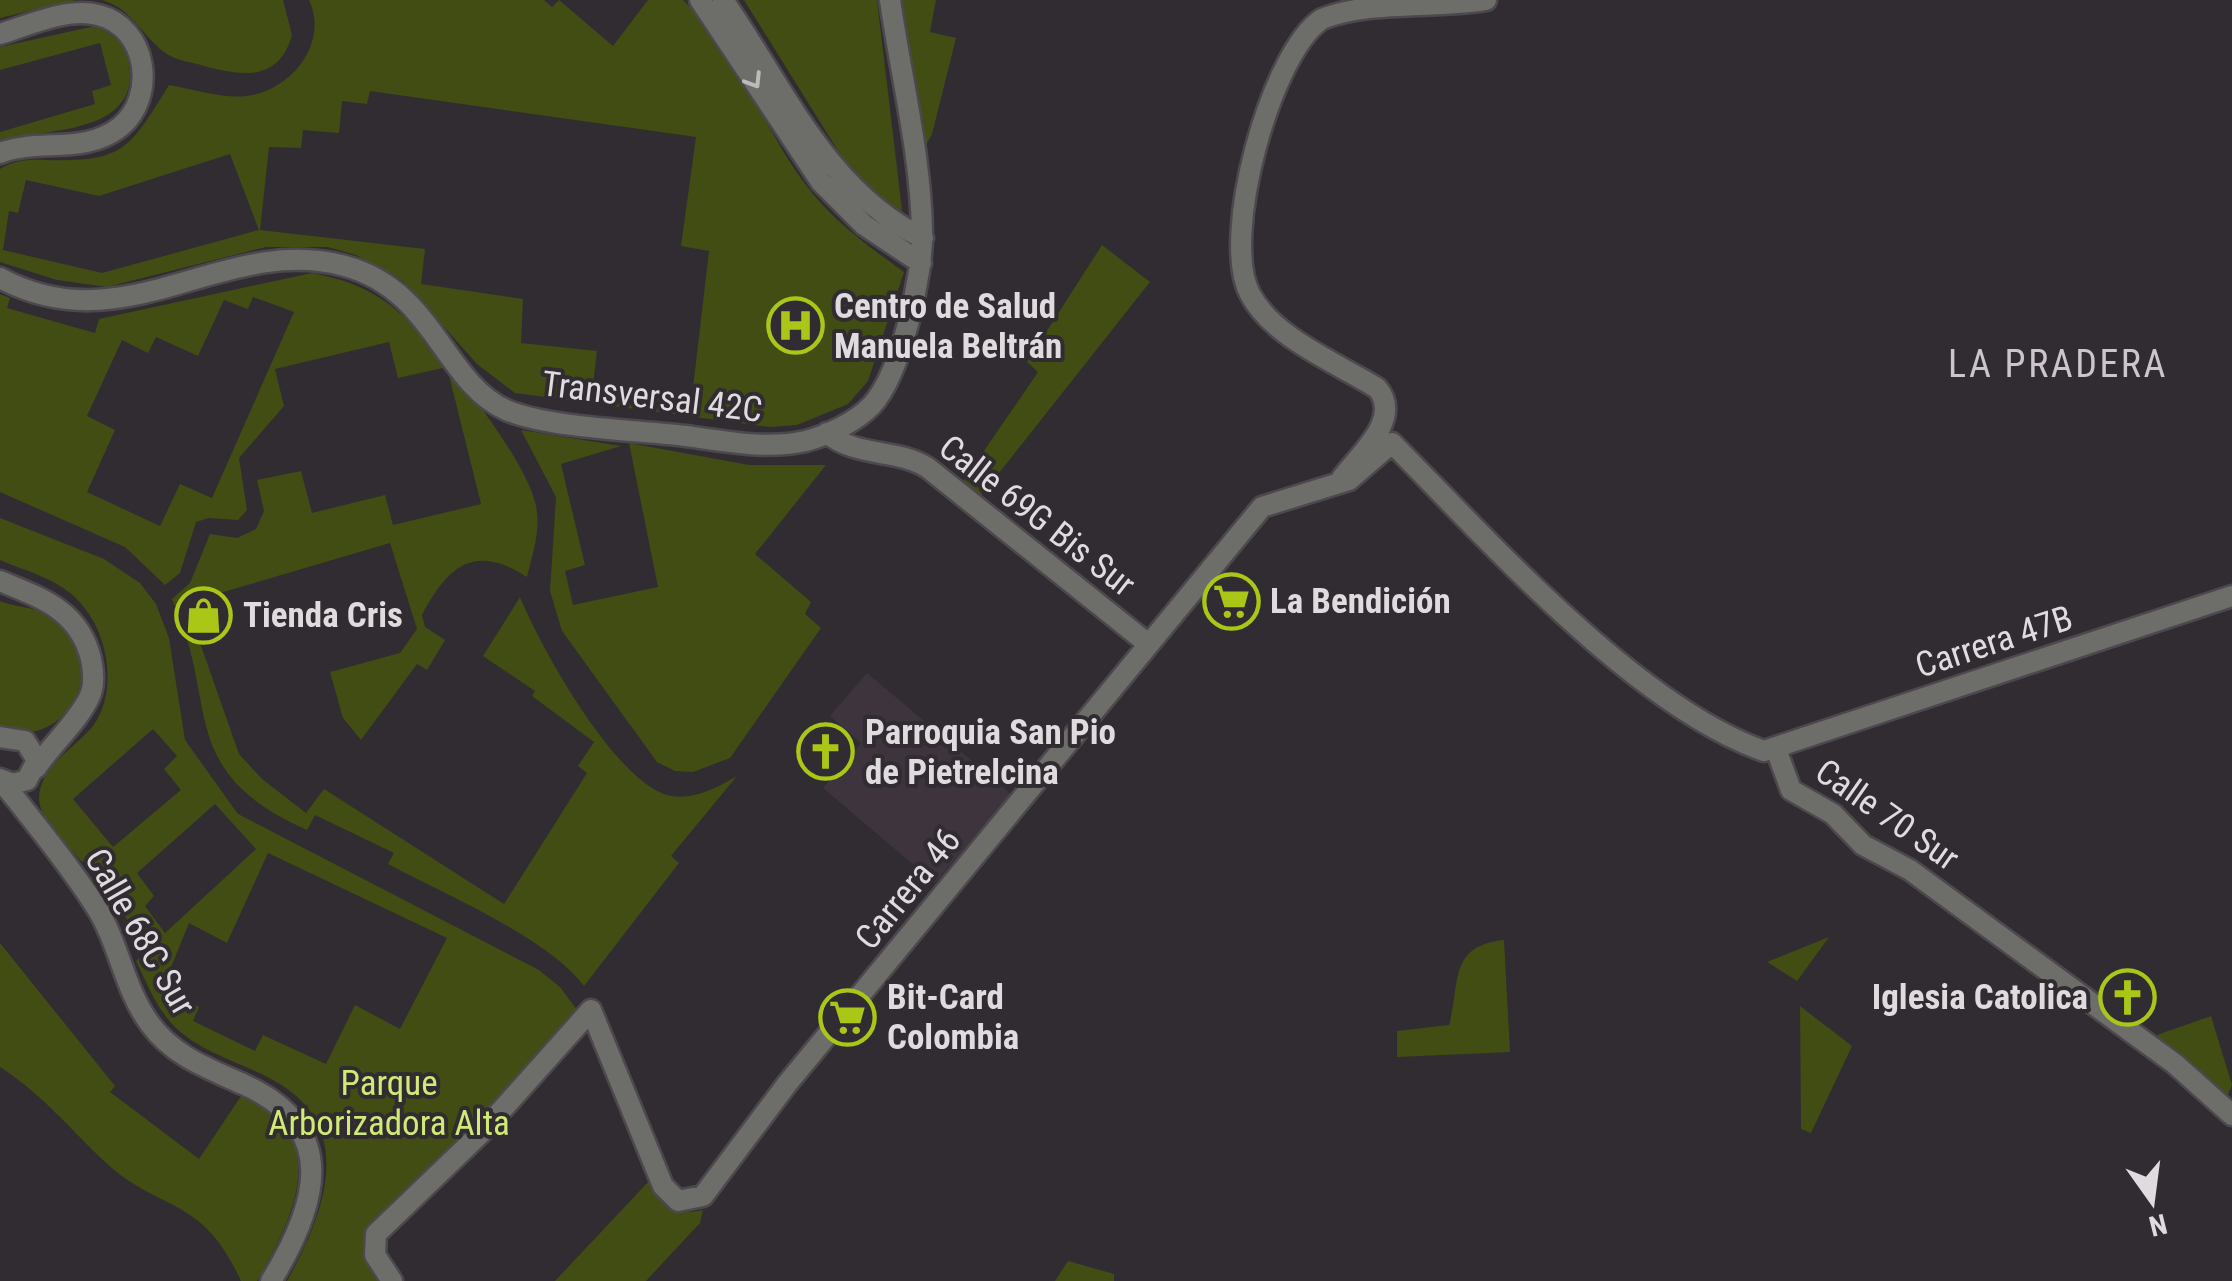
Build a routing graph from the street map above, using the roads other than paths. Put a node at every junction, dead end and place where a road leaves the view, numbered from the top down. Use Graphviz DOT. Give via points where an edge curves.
graph roads {
  1 [pos="700,0"];
  2 [pos="723,0"];
  3 [pos="890,0"];
  4 [pos="1486,0"];
  5 [pos="0,34"];
  6 [pos="0,154"];
  7 [pos="922,238"];
  8 [pos="920,263"];
  9 [pos="0,278"];
  10 [pos="826,434"];
  11 [pos="1392,443"];
  12 [pos="1334,487"];
  13 [pos="0,580"];
  14 [pos="2232,596"];
  15 [pos="1147,643"];
  16 [pos="72,721"];
  17 [pos="7,740"];
  18 [pos="1776,749"];
  19 [pos="34,771"];
  20 [pos="0,779"];
  21 [pos="39,828"];
  22 [pos="2232,1116"];
  23 [pos="271,1281"];
  24 [pos="392,1281"];
  1 -- 8 [label="street, one-way" via="822,182 864,225"];
  2 -- 7 [label="street" via="843,180 879,213"];
  3 -- 7 [label="street"];
  4 -- 12 [label="street" via="1371,3 1320,20 1303,40 1254,152 1239,244 1249,293 1276,324 1377,388 1386,405 1384,424"];
  5 -- 6 [label="street" via="61,16 99,15 124,30 142,62 137,105 117,130 74,145"];
  7 -- 8 [label="street"];
  8 -- 10 [label="street" via="880,394"];
  9 -- 10 [label="street, Transversal 42C" via="67,299 104,302 271,259 318,258 380,280 418,312 476,386 506,409 758,444"];
  10 -- 15 [label="street, Calle 69G Bis Sur" via="844,446 906,457 928,468"];
  11 -- 12 [label="street, Carrera 46" via="1365,470"];
  11 -- 18 [label="street, Calle 70 Sur" via="1514,566 1652,688 1759,750"];
  12 -- 15 [label="street, Carrera 46" via="1262,507"];
  13 -- 16 [label="street" via="50,601 82,636 93,671 91,693"];
  14 -- 18 [label="street, Carrera 47B"];
  15 -- 24 [label="street, Carrera 46" via="787,1084 707,1192 678,1201 660,1181 591,1010 482,1132 378,1232 378,1264"];
  16 -- 17 [label="street" via="52,733"];
  16 -- 19 [label="street"];
  17 -- 19 [label="street" via="31,746"];
  18 -- 22 [label="street, Calle 70 Sur" via="1795,794 1833,814 1864,845 1910,870 2160,1053"];
  19 -- 20 [label="street" via="13,784"];
  19 -- 21 [label="street, Calle 68C Sur" via="26,793"];
  20 -- 21 [label="street, Calle 68C Sur"];
  21 -- 23 [label="street, Calle 68C Sur" via="96,908 136,1001 159,1036 186,1058 279,1103 296,1120 309,1148 311,1187"];
}
